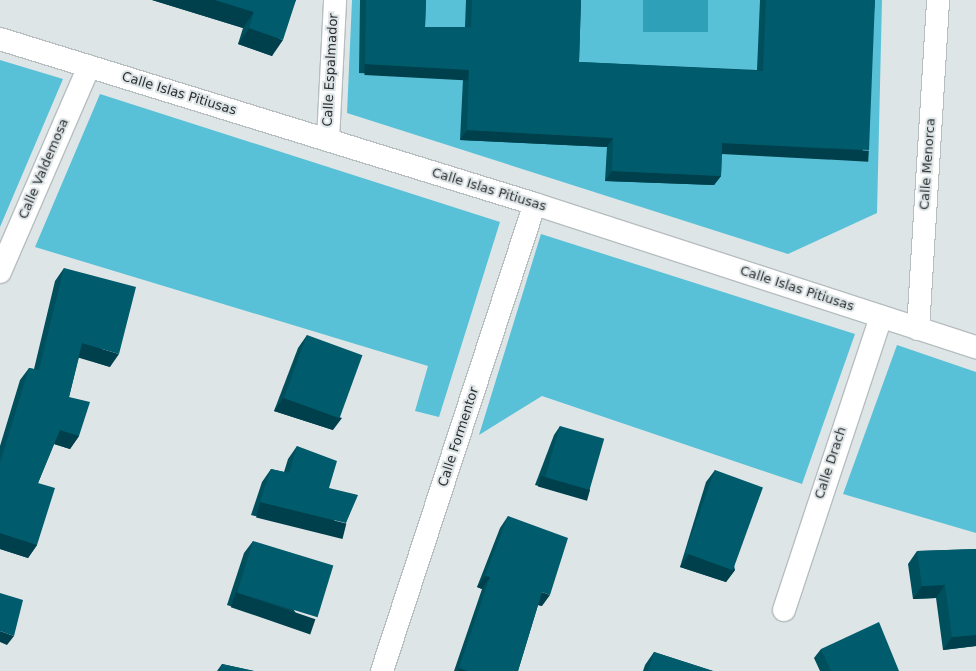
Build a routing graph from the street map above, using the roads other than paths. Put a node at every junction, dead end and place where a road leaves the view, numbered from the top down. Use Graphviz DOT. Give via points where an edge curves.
graph roads {
  1 [pos="335,0"];
  2 [pos="938,0"];
  3 [pos="0,39"];
  4 [pos="89,66"];
  5 [pos="328,140"];
  6 [pos="534,204"];
  7 [pos="0,272"];
  8 [pos="881,317"];
  9 [pos="918,329"];
  10 [pos="976,346"];
  11 [pos="784,610"];
  12 [pos="382,671"];
  1 -- 5 [label="street, Calle Espalmador"];
  2 -- 9 [label="street, Calle Menorca"];
  3 -- 4 [label="street, Calle Islas Pitiusas"];
  4 -- 5 [label="street, Calle Islas Pitiusas"];
  4 -- 7 [label="street, Calle Valdemosa"];
  5 -- 6 [label="street, Calle Islas Pitiusas"];
  6 -- 8 [label="street, Calle Islas Pitiusas"];
  6 -- 12 [label="street, Calle Formentor"];
  8 -- 9 [label="street, Calle Islas Pitiusas"];
  8 -- 11 [label="street, Calle Drach"];
  9 -- 10 [label="street, Calle Islas Pitiusas"];
}
